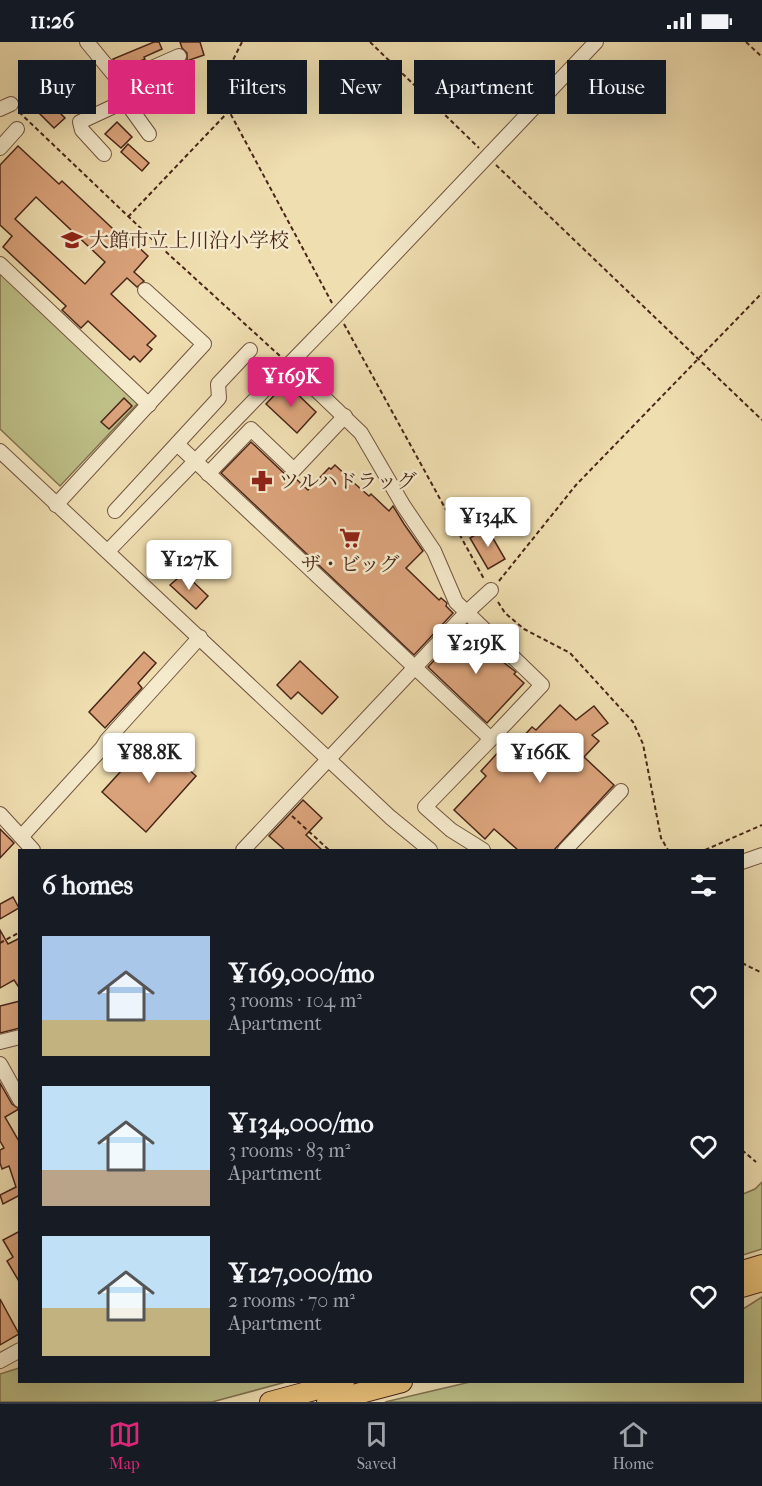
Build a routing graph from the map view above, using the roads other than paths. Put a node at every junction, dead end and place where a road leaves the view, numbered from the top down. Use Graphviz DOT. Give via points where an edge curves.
graph roads {
  1 [pos="87,42"];
  2 [pos="596,42"];
  3 [pos="179,56"];
  4 [pos="170,60"];
  5 [pos="108,67"];
  6 [pos="108,109"];
  7 [pos="134,114"];
  8 [pos="17,129"];
  9 [pos="149,134"];
  10 [pos="0,148"];
  11 [pos="104,154"];
  12 [pos="0,264"];
  13 [pos="145,290"];
  14 [pos="250,350"];
  15 [pos="288,364"];
  16 [pos="148,405"];
  17 [pos="348,419"];
  18 [pos="177,444"];
  19 [pos="0,451"];
  20 [pos="195,462"];
  21 [pos="208,474"];
  22 [pos="56,505"];
  23 [pos="115,511"];
  24 [pos="108,552"];
  25 [pos="491,590"];
  26 [pos="465,613"];
  27 [pos="200,637"];
  28 [pos="415,668"];
  29 [pos="491,739"];
  30 [pos="329,759"];
  31 [pos="621,791"];
  32 [pos="0,814"];
  33 [pos="22,836"];
  34 [pos="32,849"];
  35 [pos="244,849"];
  36 [pos="429,849"];
  37 [pos="481,849"];
  38 [pos="566,849"];
  39 [pos="762,855"];
  40 [pos="744,860"];
  41 [pos="18,1038"];
  42 [pos="0,1042"];
  43 [pos="0,1064"];
  44 [pos="18,1096"];
  45 [pos="762,1265"];
  46 [pos="744,1270"];
  47 [pos="762,1281"];
  48 [pos="744,1286"];
  49 [pos="18,1351"];
  50 [pos="0,1361"];
  51 [pos="340,1383"];
  52 [pos="398,1383"];
  53 [pos="270,1402"];
  54 [pos="327,1402"];
  1 -- 5 [label="street"];
  2 -- 15 [label="street"];
  3 -- 4 [label="street"];
  6 -- 11 [label="street" via="80,122 82,130"];
  7 -- 9 [label="street"];
  8 -- 10 [label="street"];
  12 -- 16 [label="street"];
  13 -- 16 [label="street" via="204,344"];
  14 -- 18 [label="street" via="219,384 219,398"];
  15 -- 17 [label="street"];
  15 -- 20 [label="street"];
  16 -- 22 [label="street"];
  17 -- 21 [label="street" via="294,470 251,429"];
  17 -- 26 [label="street" via="361,433 434,551 456,602"];
  18 -- 20 [label="street"];
  18 -- 23 [label="street"];
  19 -- 22 [label="street"];
  20 -- 21 [label="street"];
  20 -- 24 [label="street"];
  21 -- 28 [label="street"];
  22 -- 24 [label="street"];
  24 -- 27 [label="street"];
  25 -- 26 [label="street"];
  26 -- 28 [label="street"];
  26 -- 29 [label="street" via="542,686"];
  27 -- 30 [label="street"];
  27 -- 33 [label="street"];
  28 -- 29 [label="street"];
  28 -- 30 [label="street"];
  29 -- 37 [label="street" via="425,807 456,834"];
  30 -- 35 [label="street"];
  30 -- 36 [label="street"];
  31 -- 38 [label="street"];
  32 -- 33 [label="street"];
  33 -- 34 [label="street"];
  39 -- 40 [label="street"];
  41 -- 42 [label="street"];
  43 -- 44 [label="street"];
  45 -- 46 [label="highway"];
  47 -- 48 [label="highway"];
  49 -- 50 [label="street"];
  51 -- 53 [label="highway"];
  52 -- 54 [label="highway"];
}
